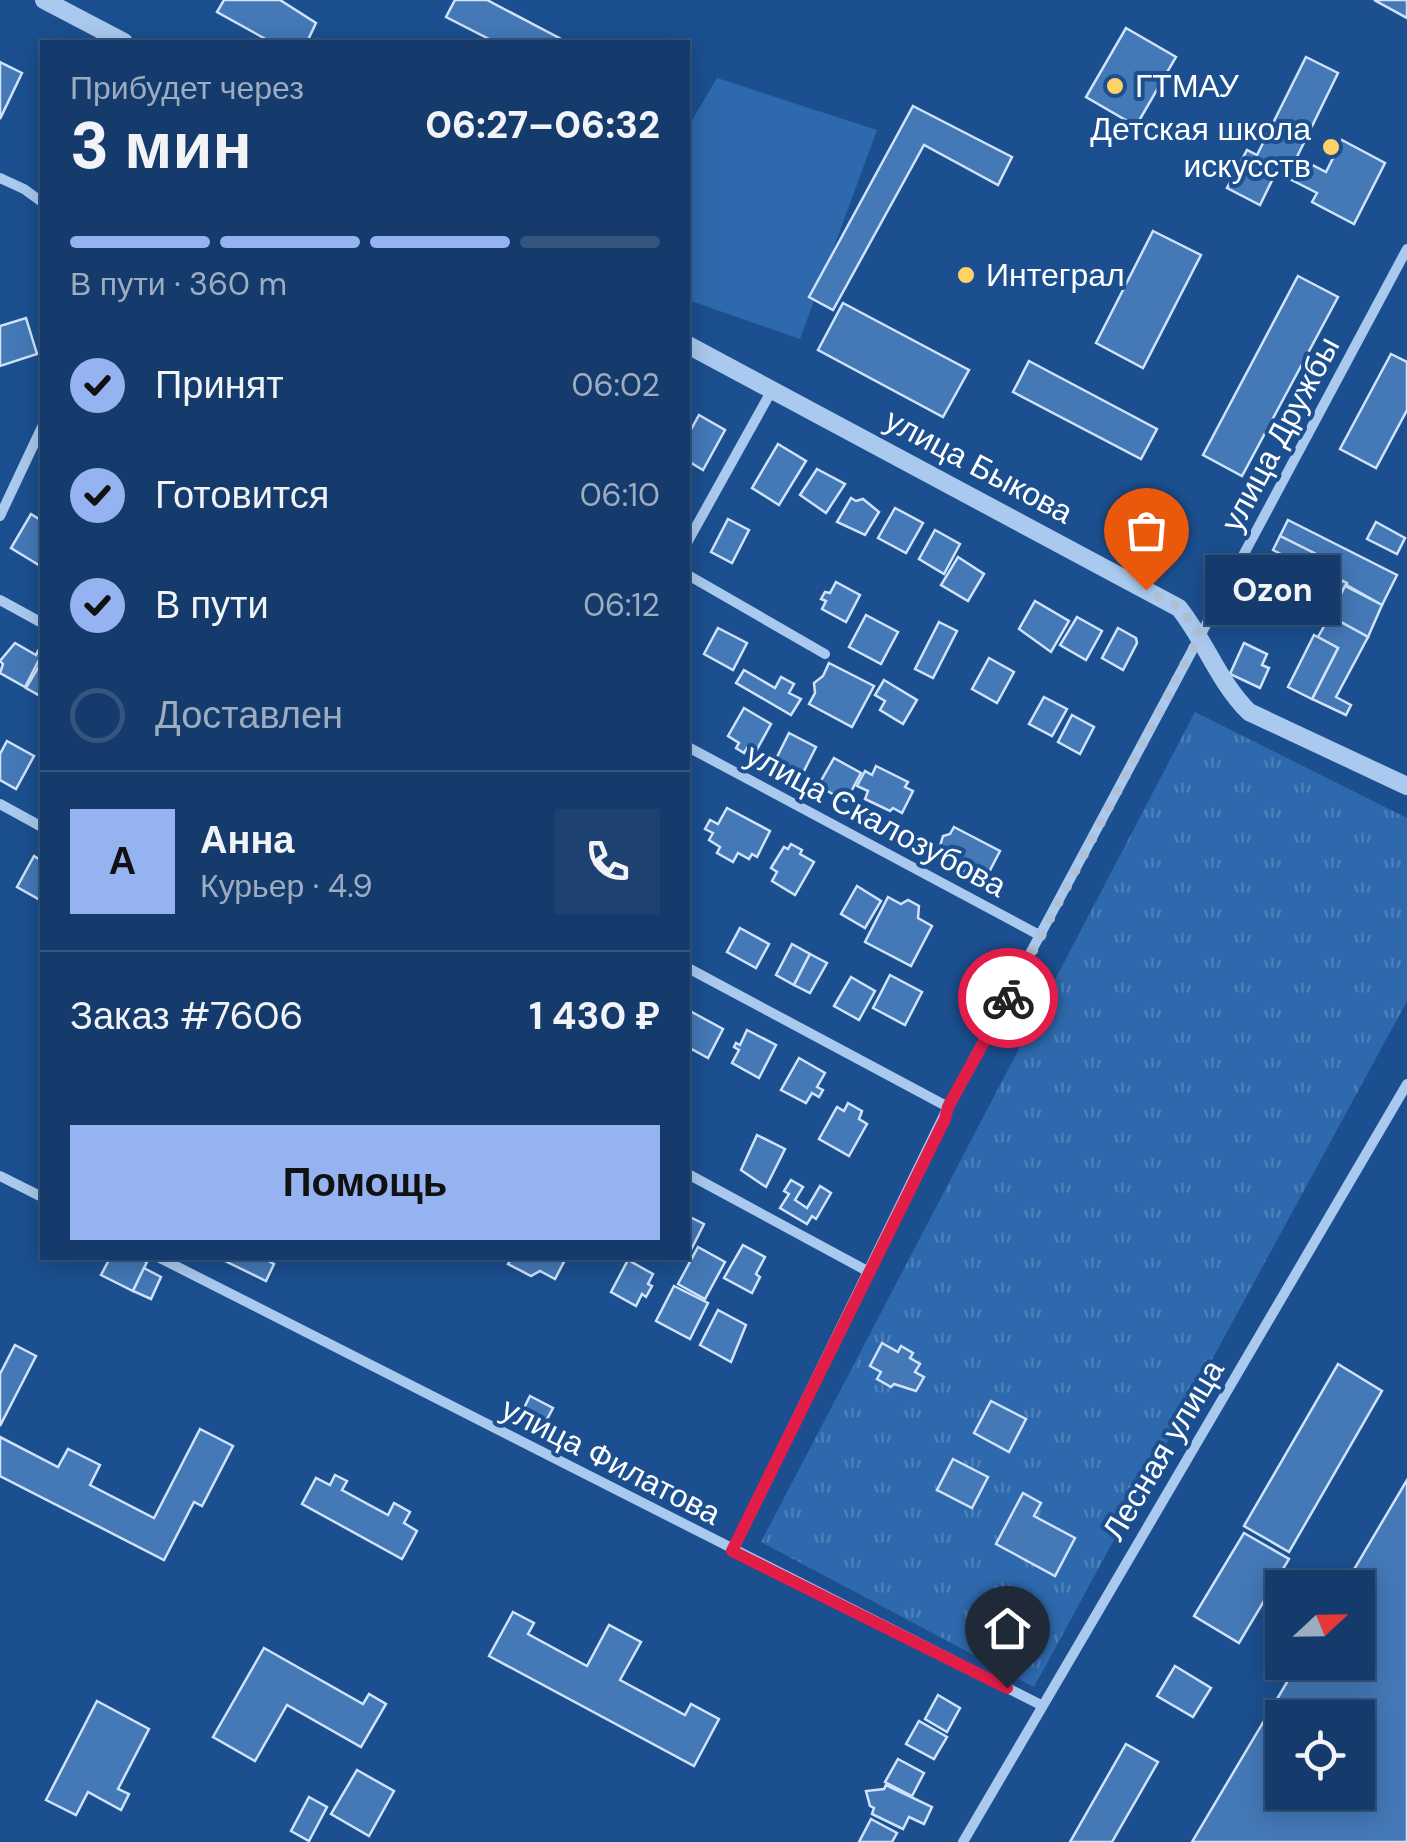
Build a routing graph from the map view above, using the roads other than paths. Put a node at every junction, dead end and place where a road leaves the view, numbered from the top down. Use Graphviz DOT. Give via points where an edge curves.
graph roads {
  1 [pos="44,0"];
  2 [pos="120,40"];
  3 [pos="0,178"];
  4 [pos="40,201"];
  5 [pos="1407,249"];
  6 [pos="690,345"];
  7 [pos="772,390"];
  8 [pos="40,431"];
  9 [pos="0,516"];
  10 [pos="690,537"];
  11 [pos="690,576"];
  12 [pos="0,600"];
  13 [pos="40,622"];
  14 [pos="1200,635"];
  15 [pos="825,654"];
  16 [pos="690,749"];
  17 [pos="1407,786"];
  18 [pos="0,804"];
  19 [pos="40,825"];
  20 [pos="1042,936"];
  21 [pos="690,969"];
  22 [pos="1407,1084"];
  23 [pos="948,1107"];
  24 [pos="690,1175"];
  25 [pos="0,1176"];
  26 [pos="40,1197"];
  27 [pos="164,1260"];
  28 [pos="870,1272"];
  29 [pos="732,1551"];
  30 [pos="1041,1705"];
  31 [pos="963,1842"];
  1 -- 2 [label="street"];
  3 -- 4 [label="street"];
  5 -- 14 [label="street, улица Дружбы"];
  6 -- 7 [label="street, улица Быкова"];
  7 -- 10 [label="street"];
  7 -- 14 [label="street, улица Быкова" via="1180,608"];
  8 -- 9 [label="street"];
  11 -- 15 [label="street"];
  12 -- 13 [label="street"];
  14 -- 17 [label="street, улица Быкова" via="1214,668 1249,712"];
  14 -- 20 [label="street, улица Дружбы"];
  16 -- 20 [label="street, улица Скалозубова"];
  18 -- 19 [label="street"];
  20 -- 23 [label="street, улица Дружбы"];
  21 -- 23 [label="street"];
  22 -- 30 [label="street, Лесная улица"];
  23 -- 28 [label="street, улица Дружбы"];
  24 -- 28 [label="street"];
  25 -- 26 [label="street"];
  27 -- 29 [label="street, улица Филатова"];
  28 -- 29 [label="street, улица Дружбы"];
  29 -- 30 [label="street, улица Филатова"];
  30 -- 31 [label="street, Лесная улица"];
}
